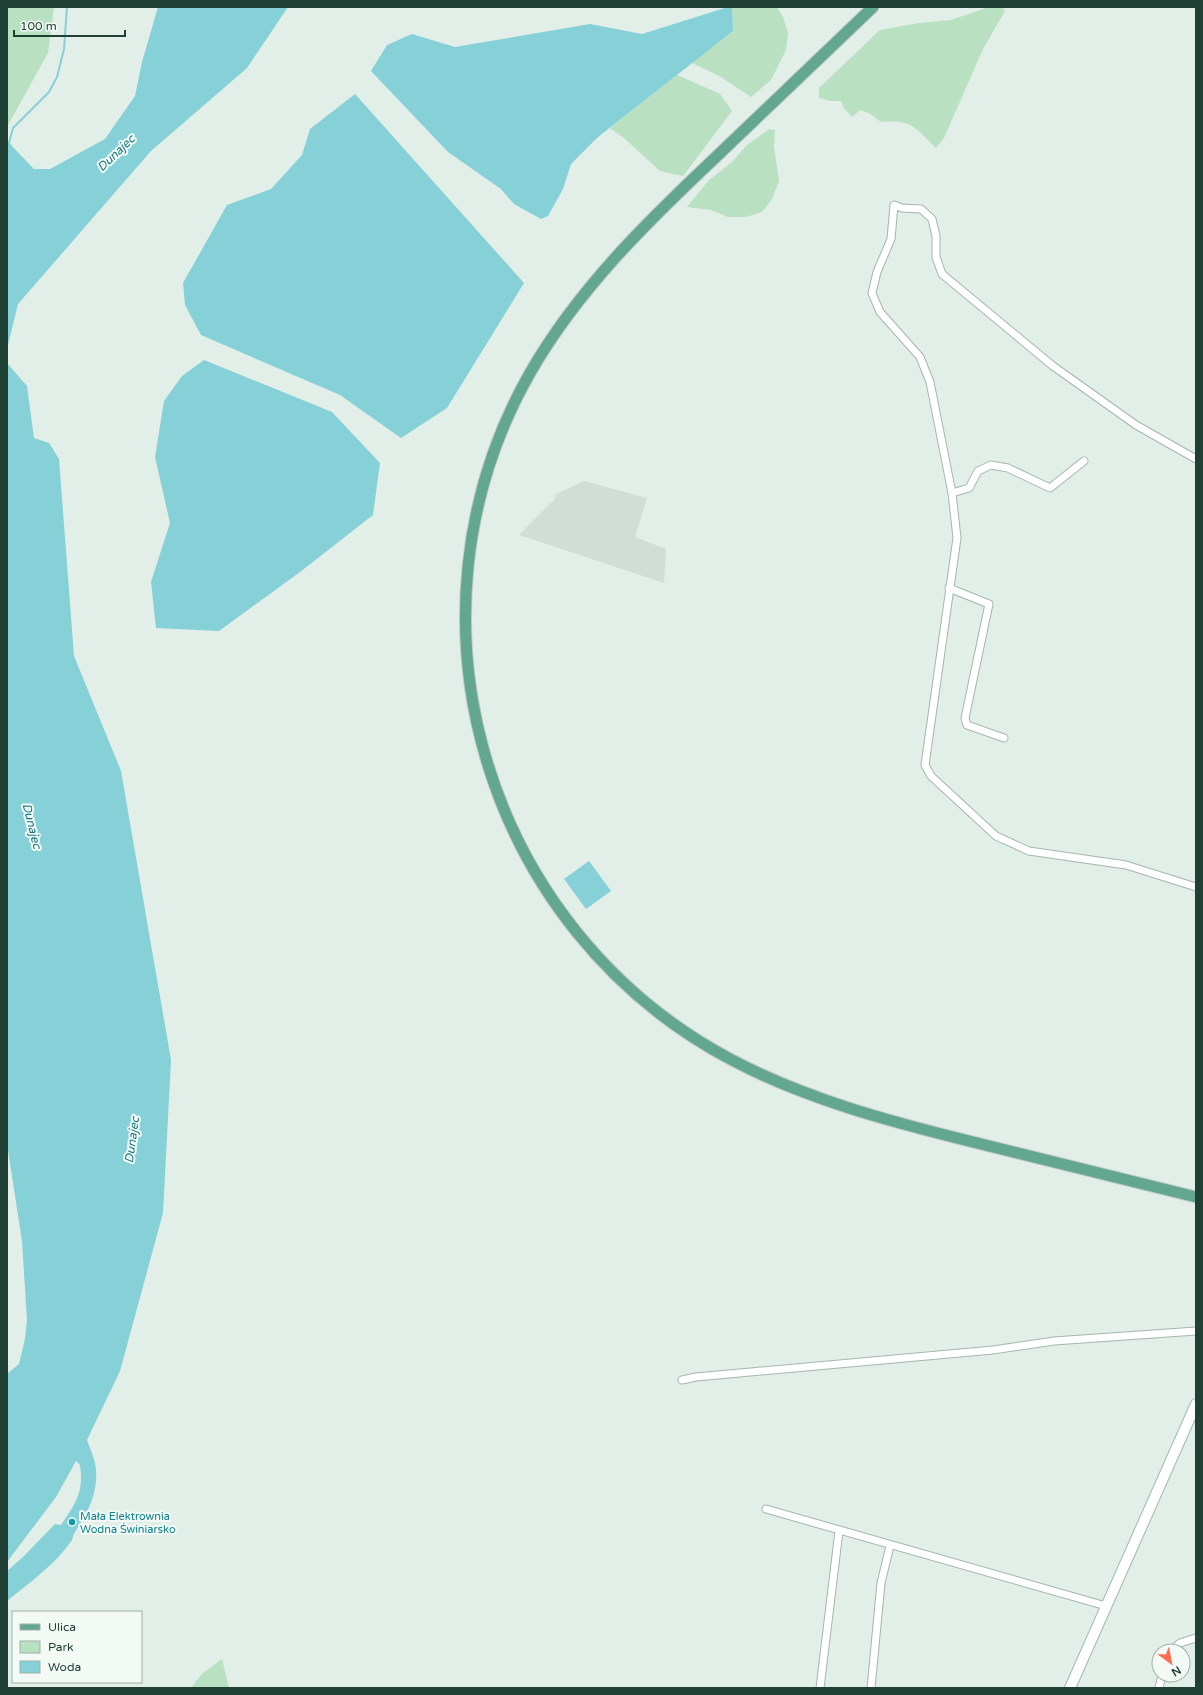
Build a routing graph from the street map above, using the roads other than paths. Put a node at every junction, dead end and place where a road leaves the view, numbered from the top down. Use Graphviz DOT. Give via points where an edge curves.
graph roads {
  1 [pos="873,7"];
  2 [pos="1196,459"];
  3 [pos="1084,461"];
  4 [pos="952,493"];
  5 [pos="949,588"];
  6 [pos="1004,738"];
  7 [pos="1196,887"];
  8 [pos="1196,1197"];
  9 [pos="1196,1331"];
  10 [pos="682,1380"];
  11 [pos="1196,1404"];
  12 [pos="766,1510"];
  13 [pos="839,1531"];
  14 [pos="890,1546"];
  15 [pos="1106,1606"];
  16 [pos="1196,1638"];
  17 [pos="1180,1643"];
  18 [pos="820,1688"];
  19 [pos="871,1688"];
  20 [pos="1070,1688"];
  1 -- 8 [label="main road" via="667,203 628,244 575,307 529,374 503,428 485,480 475,519 468,569 468,672 482,748 496,790 517,839 559,909 587,944 625,984 650,1006 698,1040 734,1061 772,1078 864,1113"];
  2 -- 4 [label="street" via="1136,425 1053,366 991,317 942,274 936,257 936,236 932,219 921,209 894,205 891,239 877,272 872,293 880,312 920,357 930,382"];
  3 -- 4 [label="street" via="1050,488 1008,468 991,465 978,471 969,488"];
  4 -- 5 [label="street" via="957,538"];
  5 -- 6 [label="street" via="990,604 965,718 967,725"];
  5 -- 7 [label="street" via="925,765 931,776 996,836 1029,851 1126,865"];
  9 -- 10 [label="street" via="1054,1341 993,1350"];
  11 -- 15 [label="street"];
  12 -- 13 [label="street"];
  13 -- 14 [label="street"];
  13 -- 18 [label="street"];
  14 -- 15 [label="street"];
  14 -- 19 [label="street" via="881,1583"];
  15 -- 20 [label="street"];
  16 -- 17 [label="street"];
}
